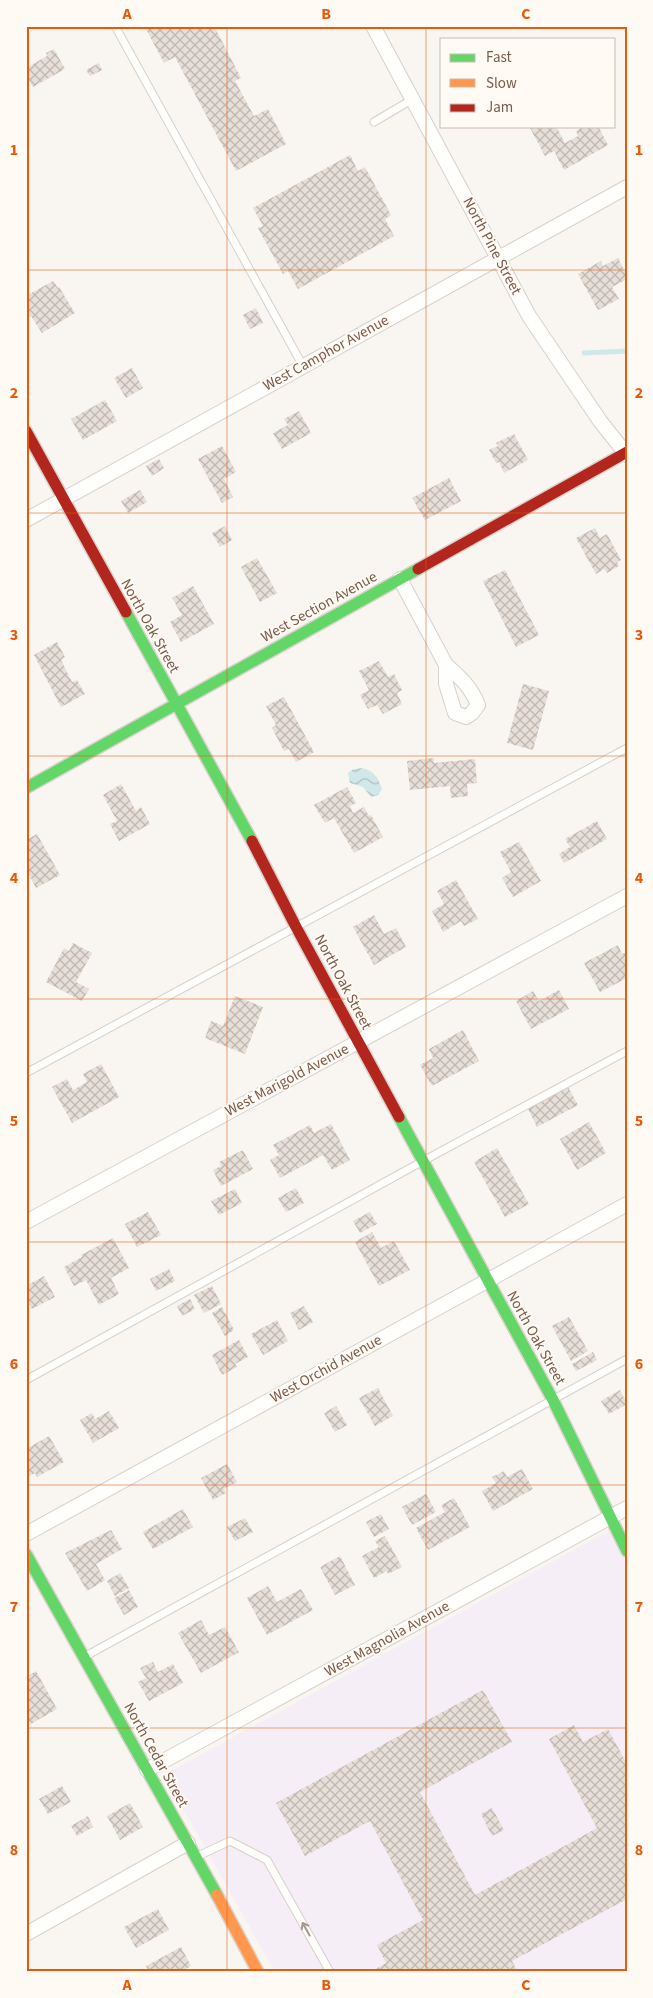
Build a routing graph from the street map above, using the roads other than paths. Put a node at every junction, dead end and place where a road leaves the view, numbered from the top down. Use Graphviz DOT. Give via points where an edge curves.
graph roads {
  1 [pos="115,26"];
  2 [pos="373,26"];
  3 [pos="413,99"];
  4 [pos="374,122"];
  5 [pos="627,187"];
  6 [pos="499,259"];
  7 [pos="303,366"];
  8 [pos="26,431"];
  9 [pos="626,453"];
  10 [pos="64,499"];
  11 [pos="26,520"];
  12 [pos="400,579"];
  13 [pos="446,665"];
  14 [pos="176,704"];
  15 [pos="627,748"];
  16 [pos="26,788"];
  17 [pos="627,896"];
  18 [pos="296,927"];
  19 [pos="358,1042"];
  20 [pos="627,1051"];
  21 [pos="26,1073"];
  22 [pos="423,1161"];
  23 [pos="627,1204"];
  24 [pos="26,1222"];
  25 [pos="488,1280"];
  26 [pos="627,1359"];
  27 [pos="26,1380"];
  28 [pos="553,1400"];
  29 [pos="627,1508"];
  30 [pos="610,1517"];
  31 [pos="26,1534"];
  32 [pos="627,1551"];
  33 [pos="26,1554"];
  34 [pos="84,1657"];
  35 [pos="147,1770"];
  36 [pos="188,1842"];
  37 [pos="196,1857"];
  38 [pos="26,1934"];
  39 [pos="258,1972"];
  40 [pos="330,1972"];
  1 -- 7 [label="lane"];
  2 -- 3 [label="street, North Pine Street"];
  3 -- 4 [label="lane"];
  3 -- 6 [label="street, North Pine Street"];
  5 -- 6 [label="street, West Camphor Avenue"];
  6 -- 7 [label="street, West Camphor Avenue"];
  6 -- 9 [label="street, North Pine Street" via="529,316 600,421"];
  7 -- 10 [label="street, West Camphor Avenue"];
  8 -- 10 [label="street, North Oak Street"];
  9 -- 12 [label="street, West Section Avenue"];
  10 -- 11 [label="street, West Camphor Avenue"];
  10 -- 14 [label="street, North Oak Street"];
  12 -- 13 [label="street"];
  12 -- 14 [label="street, West Section Avenue"];
  14 -- 16 [label="street, West Section Avenue"];
  14 -- 18 [label="street, North Oak Street"];
  15 -- 18 [label="lane"];
  17 -- 19 [label="street, West Marigold Avenue"];
  18 -- 19 [label="street, North Oak Street"];
  18 -- 21 [label="lane"];
  19 -- 22 [label="street, North Oak Street"];
  19 -- 24 [label="street, West Marigold Avenue"];
  20 -- 22 [label="lane"];
  22 -- 25 [label="street, North Oak Street"];
  22 -- 27 [label="lane"];
  23 -- 25 [label="street, West Orchid Avenue"];
  25 -- 28 [label="street, North Oak Street"];
  25 -- 31 [label="street, West Orchid Avenue"];
  26 -- 28 [label="lane"];
  28 -- 30 [label="street, North Oak Street"];
  28 -- 34 [label="lane"];
  29 -- 30 [label="street, West Magnolia Avenue"];
  30 -- 32 [label="street, North Oak Street"];
  30 -- 35 [label="street, West Magnolia Avenue"];
  33 -- 34 [label="street, North Cedar Street"];
  34 -- 35 [label="street, North Cedar Street"];
  35 -- 36 [label="street, North Cedar Street"];
  36 -- 37 [label="street, North Cedar Street"];
  36 -- 38 [label="street"];
  37 -- 39 [label="street, North Cedar Street"];
  40 -- 37 [label="lane, one-way" via="267,1860 230,1841"];
}
